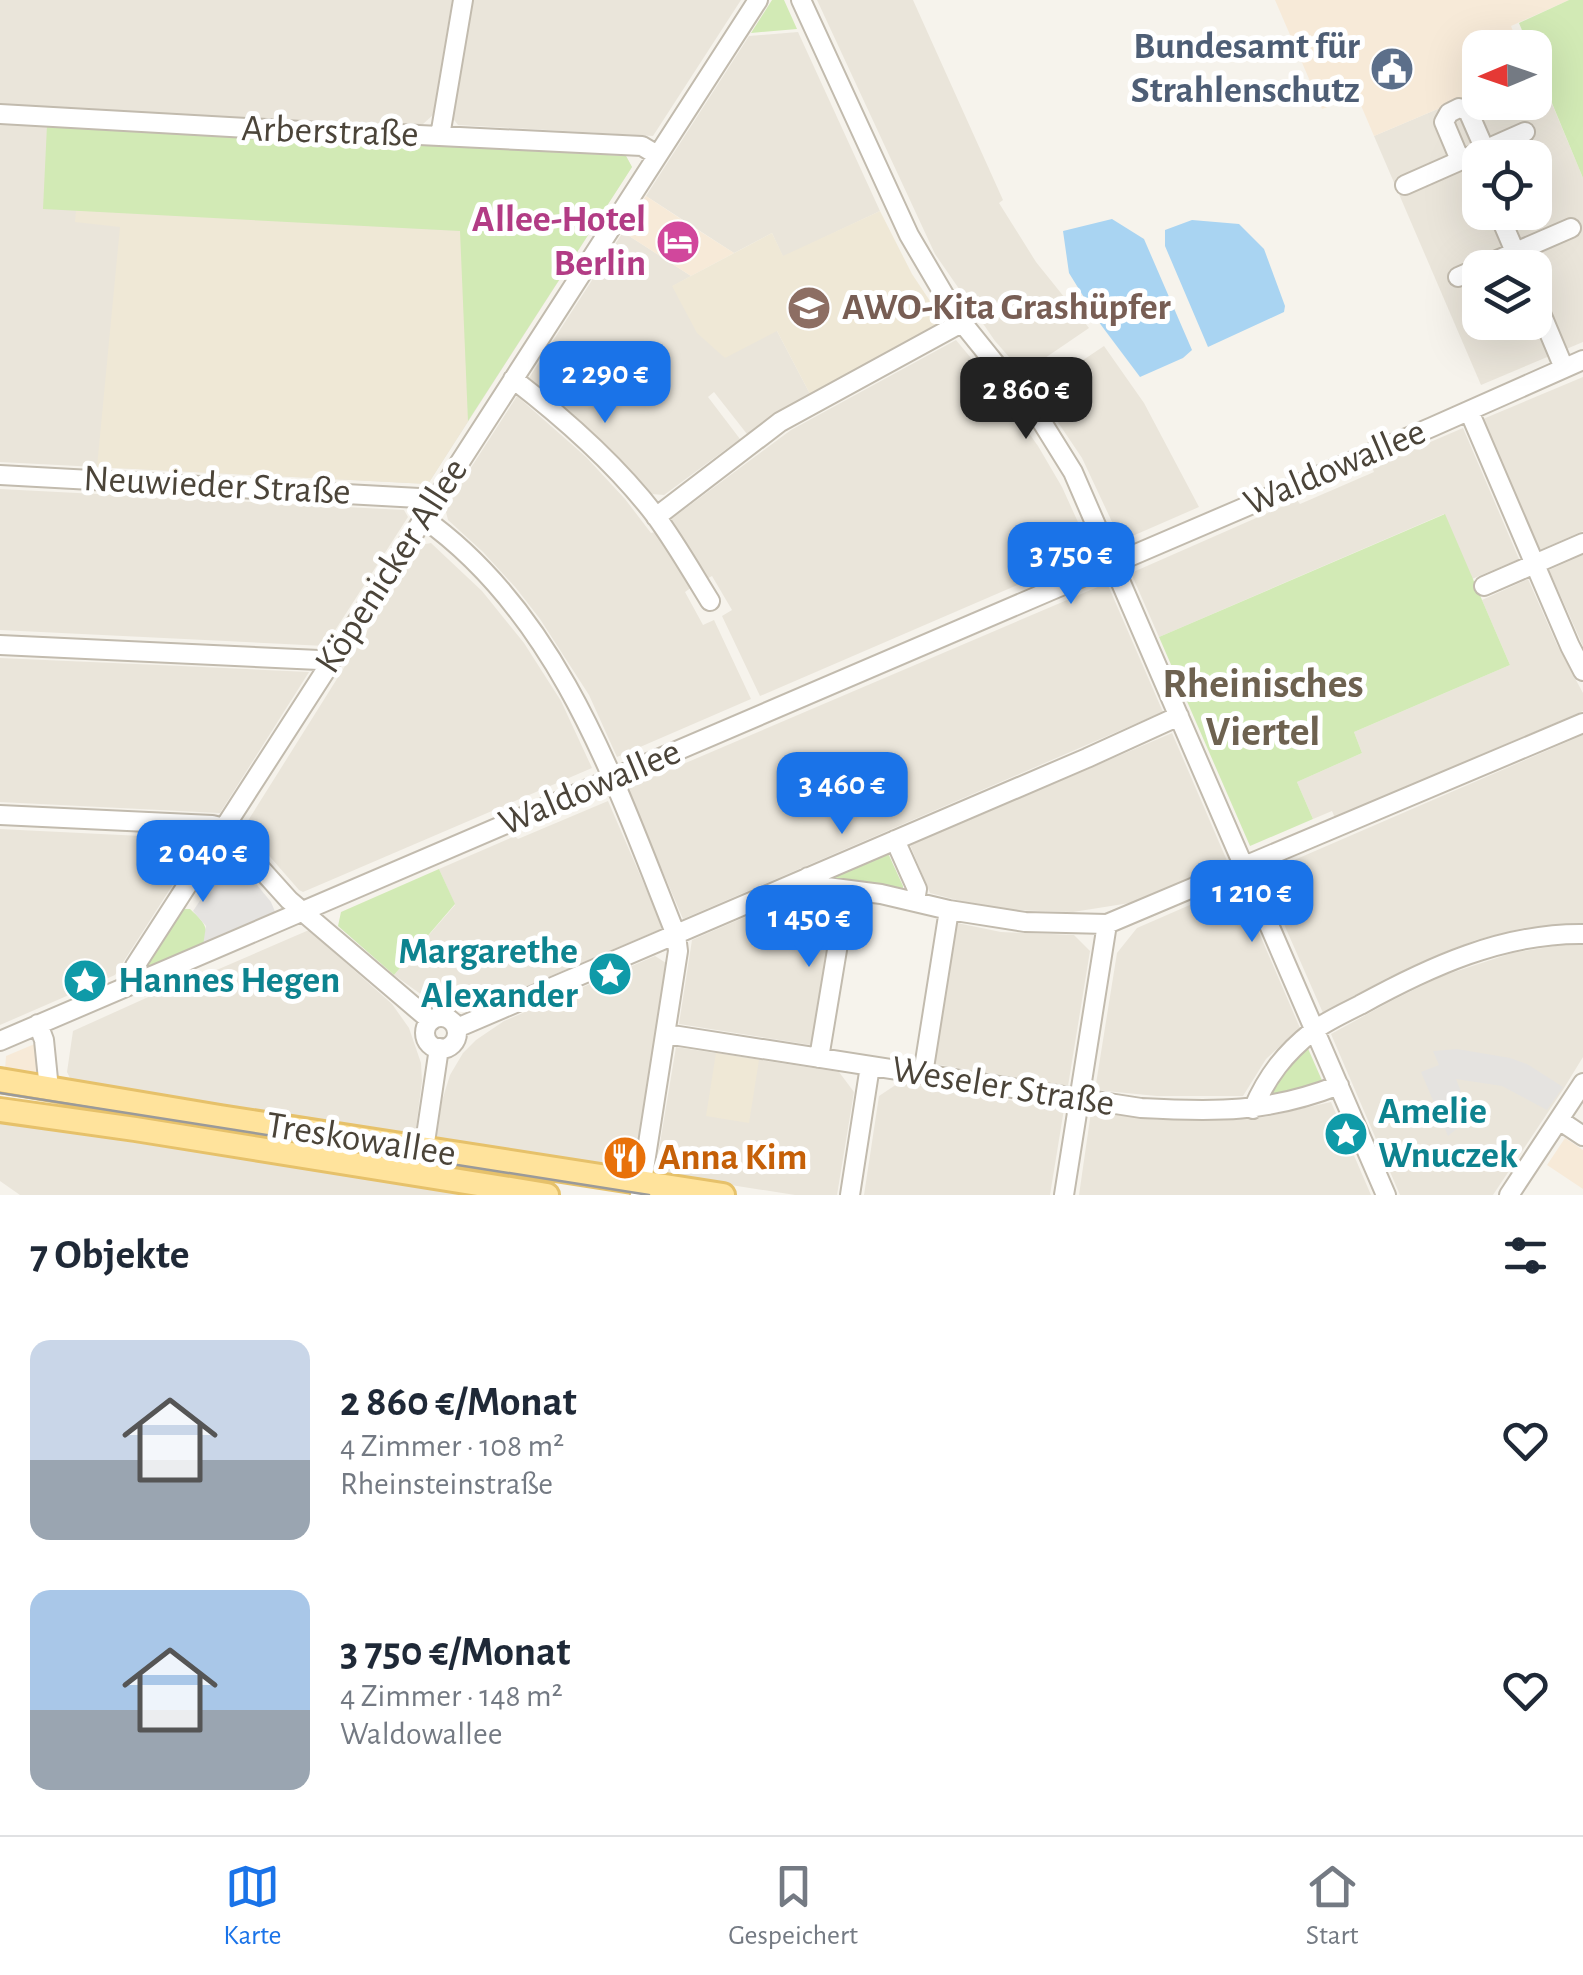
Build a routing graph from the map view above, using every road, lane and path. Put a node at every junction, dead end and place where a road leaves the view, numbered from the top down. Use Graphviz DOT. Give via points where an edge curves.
graph roads {
  1 [pos="463,0"];
  2 [pos="758,0"];
  3 [pos="801,0"];
  4 [pos="0,114"];
  5 [pos="1525,132"];
  6 [pos="440,136"];
  7 [pos="1510,140"];
  8 [pos="658,155"];
  9 [pos="1462,164"];
  10 [pos="1405,184"];
  11 [pos="1571,228"];
  12 [pos="1535,250"];
  13 [pos="1462,276"];
  14 [pos="1458,277"];
  15 [pos="962,322"];
  16 [pos="1552,339"];
  17 [pos="1583,360"];
  18 [pos="1564,368"];
  19 [pos="513,379"];
  20 [pos="1469,411"];
  21 [pos="0,475"];
  22 [pos="427,512"];
  23 [pos="656,517"];
  24 [pos="1583,543"];
  25 [pos="1114,562"];
  26 [pos="1535,564"];
  27 [pos="1484,586"];
  28 [pos="710,601"];
  29 [pos="0,645"];
  30 [pos="327,666"];
  31 [pos="1583,670"];
  32 [pos="1179,716"];
  33 [pos="1583,723"];
  34 [pos="612,778"];
  35 [pos="0,815"];
  36 [pos="224,828"];
  37 [pos="895,840"];
  38 [pos="1244,867"];
  39 [pos="808,877"];
  40 [pos="847,890"];
  41 [pos="915,901"];
  42 [pos="949,910"];
  43 [pos="304,911"];
  44 [pos="1106,924"];
  45 [pos="1583,934"];
  46 [pos="676,935"];
  47 [pos="135,984"];
  48 [pos="431,1021"];
  49 [pos="38,1024"];
  50 [pos="456,1028"];
  51 [pos="1314,1030"];
  52 [pos="666,1034"];
  53 [pos="0,1041"];
  54 [pos="439,1048"];
  55 [pos="819,1058"];
  56 [pos="870,1066"];
  57 [pos="923,1074"];
  58 [pos="0,1080"];
  59 [pos="1583,1084"];
  60 [pos="1338,1085"];
  61 [pos="48,1088"];
  62 [pos="1079,1098"];
  63 [pos="1253,1108"];
  64 [pos="0,1110"];
  65 [pos="1560,1120"];
  66 [pos="1583,1136"];
  67 [pos="424,1149"];
  68 [pos="641,1189"];
  69 [pos="547,1195"];
  70 [pos="723,1195"];
  71 [pos="850,1195"];
  72 [pos="1064,1195"];
  73 [pos="1386,1195"];
  74 [pos="1509,1195"];
  1 -- 6 [label="street"];
  2 -- 8 [label="street, Köpenicker Allee"];
  3 -- 15 [label="street" via="910,235"];
  4 -- 6 [label="street, Arberstraße"];
  5 -- 7 [label="street"];
  6 -- 8 [label="street, Arberstraße" via="642,146"];
  8 -- 19 [label="street, Köpenicker Allee"];
  9 -- 10 [label="street"];
  11 -- 12 [label="street"];
  13 -- 14 [label="street"];
  15 -- 23 [label="street" via="780,422"];
  15 -- 25 [label="street" via="1040,419"];
  16 -- 18 [label="street"];
  17 -- 18 [label="street, Waldowallee"];
  18 -- 20 [label="street, Waldowallee"];
  19 -- 22 [label="street, Köpenicker Allee"];
  19 -- 23 [label="street" via="593,447"];
  20 -- 25 [label="street, Waldowallee"];
  20 -- 26 [label="street"];
  21 -- 22 [label="street, Neuwieder Straße" via="419,498"];
  22 -- 30 [label="street, Köpenicker Allee"];
  22 -- 34 [label="street" via="536,634"];
  23 -- 28 [label="street"];
  24 -- 26 [label="street"];
  25 -- 32 [label="street"];
  25 -- 34 [label="street, Waldowallee"];
  26 -- 27 [label="street"];
  26 -- 31 [label="street"];
  29 -- 30 [label="street" via="319,660"];
  30 -- 36 [label="street, Köpenicker Allee"];
  32 -- 37 [label="street"];
  32 -- 38 [label="street"];
  33 -- 38 [label="street"];
  34 -- 43 [label="street, Waldowallee"];
  34 -- 46 [label="street"];
  35 -- 36 [label="street"];
  36 -- 43 [label="street"];
  36 -- 47 [label="street, Köpenicker Allee" via="133,969"];
  37 -- 39 [label="street"];
  37 -- 41 [label="street" via="917,889"];
  38 -- 44 [label="street"];
  38 -- 51 [label="street"];
  39 -- 40 [label="street" via="812,885"];
  39 -- 46 [label="street"];
  40 -- 41 [label="street"];
  40 -- 55 [label="street"];
  41 -- 42 [label="street"];
  42 -- 44 [label="street" via="1025,922"];
  42 -- 57 [label="street"];
  43 -- 47 [label="street, Waldowallee"];
  43 -- 48 [label="street"];
  44 -- 62 [label="street"];
  45 -- 51 [label="street" via="1481,949"];
  46 -- 50 [label="street"];
  46 -- 52 [label="street"];
  47 -- 49 [label="street, Waldowallee"];
  48 -- 50 [label="street" via="446,1018"];
  48 -- 54 [label="street" via="426,1038"];
  49 -- 53 [label="street, Waldowallee"];
  49 -- 61 [label="street"];
  50 -- 54 [label="street" via="455,1042"];
  51 -- 60 [label="street"];
  51 -- 63 [label="street" via="1273,1071"];
  52 -- 55 [label="street, Weseler Straße"];
  52 -- 68 [label="street"];
  54 -- 67 [label="street"];
  55 -- 56 [label="street, Weseler Straße"];
  56 -- 57 [label="street, Weseler Straße"];
  56 -- 71 [label="street"];
  57 -- 62 [label="street, Weseler Straße"];
  58 -- 61 [label="main road, Treskowallee"];
  59 -- 65 [label="street"];
  60 -- 63 [label="street, Weseler Straße"];
  60 -- 73 [label="street"];
  61 -- 67 [label="main road, Treskowallee"];
  62 -- 63 [label="street, Weseler Straße" via="1141,1108"];
  62 -- 72 [label="street"];
  64 -- 69 [label="main road, Treskowallee"];
  65 -- 66 [label="street"];
  65 -- 74 [label="street"];
  67 -- 68 [label="main road, Treskowallee"];
  68 -- 70 [label="main road, Treskowallee"];
}
